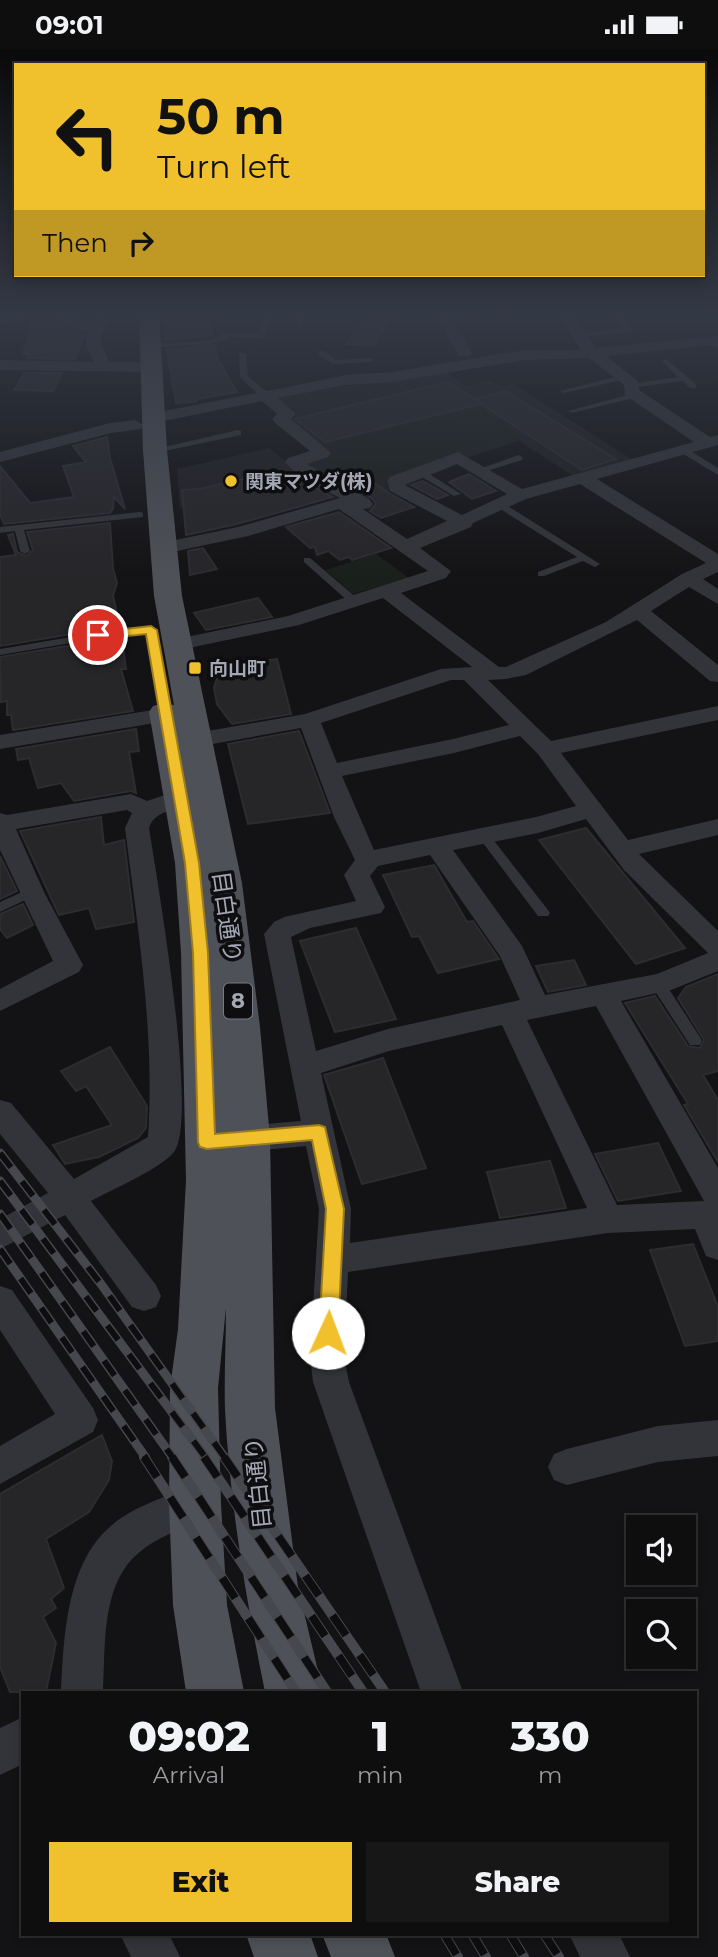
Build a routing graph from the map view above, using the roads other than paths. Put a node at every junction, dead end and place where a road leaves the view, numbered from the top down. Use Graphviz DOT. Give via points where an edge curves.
graph roads {
  1 [pos="144,401"];
  2 [pos="241,401"];
  3 [pos="272,401"];
  4 [pos="595,401"];
  5 [pos="652,401"];
  6 [pos="572,411"];
  7 [pos="148,431"];
  8 [pos="238,433"];
  9 [pos="712,442"];
  10 [pos="683,450"];
  11 [pos="0,457"];
  12 [pos="519,458"];
  13 [pos="480,470"];
  14 [pos="420,472"];
  15 [pos="718,472"];
  16 [pos="583,478"];
  17 [pos="403,491"];
  18 [pos="457,494"];
  19 [pos="520,495"];
  20 [pos="500,505"];
  21 [pos="360,508"];
  22 [pos="140,515"];
  23 [pos="464,523"];
  24 [pos="19,528"];
  25 [pos="0,530"];
  26 [pos="408,547"];
  27 [pos="163,548"];
  28 [pos="25,551"];
  29 [pos="585,557"];
  30 [pos="307,560"];
  31 [pos="718,563"];
  32 [pos="595,564"];
  33 [pos="541,574"];
  34 [pos="689,578"];
  35 [pos="386,591"];
  36 [pos="718,598"];
  37 [pos="354,601"];
  38 [pos="638,611"];
  39 [pos="165,637"];
  40 [pos="0,652"];
  41 [pos="480,673"];
  42 [pos="718,676"];
  43 [pos="718,713"];
  44 [pos="165,715"];
  45 [pos="309,720"];
  46 [pos="526,727"];
  47 [pos="196,740"];
  48 [pos="0,742"];
  49 [pos="547,749"];
  50 [pos="328,772"];
  51 [pos="163,804"];
  52 [pos="593,809"];
  53 [pos="1,822"];
  54 [pos="718,827"];
  55 [pos="484,836"];
  56 [pos="437,846"];
  57 [pos="624,849"];
  58 [pos="370,859"];
  59 [pos="31,892"];
  60 [pos="0,907"];
  61 [pos="543,913"];
  62 [pos="718,947"];
  63 [pos="718,960"];
  64 [pos="658,984"];
  65 [pos="604,995"];
  66 [pos="0,1001"];
  67 [pos="524,1011"];
  68 [pos="695,1041"];
  69 [pos="306,1066"];
  70 [pos="0,1112"];
  71 [pos="319,1132"];
  72 [pos="248,1138"];
  73 [pos="207,1142"];
  74 [pos="70,1196"];
  75 [pos="714,1209"];
  76 [pos="608,1219"];
  77 [pos="0,1235"];
  78 [pos="718,1246"];
  79 [pos="331,1260"];
  80 [pos="144,1296"];
  81 [pos="0,1301"];
  82 [pos="718,1438"];
  83 [pos="0,1466"];
  84 [pos="567,1467"];
  85 [pos="195,1504"];
  86 [pos="82,1691"];
  87 [pos="215,1691"];
  88 [pos="293,1691"];
  89 [pos="442,1691"];
  90 [pos="21,1739"];
  91 [pos="0,1754"];
  92 [pos="144,1936"];
  93 [pos="279,1936"];
  94 [pos="355,1936"];
  95 [pos="593,1936"];
  96 [pos="157,1957"];
  97 [pos="286,1957"];
  98 [pos="363,1957"];
  99 [pos="607,1957"];
  1 -- 7 [label="main road, 目白通り / 8"];
  2 -- 7 [label="street"];
  3 -- 21 [label="street" via="288,414 280,419 322,453 294,462"];
  4 -- 6 [label="lane"];
  5 -- 9 [label="street"];
  7 -- 8 [label="lane"];
  7 -- 11 [label="street" via="110,428"];
  7 -- 22 [label="main road, 目白通り / 8"];
  7 -- 27 [label="main road, 目白通り / 8"];
  9 -- 10 [label="street"];
  10 -- 15 [label="lane"];
  10 -- 16 [label="street"];
  12 -- 13 [label="lane"];
  13 -- 14 [label="street" via="458,457"];
  13 -- 19 [label="street"];
  14 -- 17 [label="street" via="396,481"];
  14 -- 18 [label="lane"];
  16 -- 19 [label="street"];
  16 -- 31 [label="street"];
  17 -- 21 [label="street"];
  17 -- 23 [label="street"];
  19 -- 20 [label="street"];
  20 -- 23 [label="street"];
  20 -- 29 [label="lane"];
  21 -- 26 [label="street"];
  21 -- 27 [label="street" via="341,503 241,532"];
  22 -- 24 [label="lane"];
  22 -- 39 [label="main road, 目白通り / 8" via="145,597"];
  23 -- 26 [label="street"];
  24 -- 25 [label="lane"];
  24 -- 28 [label="lane"];
  26 -- 35 [label="street" via="441,571"];
  27 -- 39 [label="main road, 目白通り / 8" via="168,596"];
  29 -- 32 [label="lane"];
  29 -- 33 [label="lane"];
  30 -- 37 [label="lane"];
  31 -- 34 [label="street"];
  34 -- 36 [label="street"];
  34 -- 38 [label="street"];
  35 -- 37 [label="street"];
  35 -- 41 [label="street"];
  37 -- 39 [label="street" via="292,621"];
  38 -- 41 [label="street" via="518,670"];
  38 -- 42 [label="street"];
  39 -- 40 [label="lane" via="124,631"];
  39 -- 44 [label="main road, 目白通り / 8"];
  39 -- 47 [label="main road, 目白通り / 8"];
  41 -- 45 [label="street" via="449,674"];
  41 -- 46 [label="street"];
  43 -- 49 [label="street"];
  44 -- 48 [label="street"];
  44 -- 51 [label="main road, 目白通り / 8"];
  45 -- 47 [label="street"];
  45 -- 50 [label="street"];
  46 -- 49 [label="street"];
  46 -- 50 [label="street"];
  47 -- 72 [label="main road, 目白通り / 8" via="224,883"];
  49 -- 52 [label="street"];
  50 -- 58 [label="street"];
  51 -- 53 [label="street" via="131,802"];
  51 -- 73 [label="main road, 目白通り / 8" via="192,863"];
  51 -- 74 [label="street" via="140,816 137,828 159,985 167,1092 163,1143"];
  52 -- 55 [label="street"];
  52 -- 57 [label="street"];
  53 -- 59 [label="street"];
  54 -- 57 [label="street"];
  55 -- 56 [label="street"];
  55 -- 61 [label="lane"];
  56 -- 58 [label="street"];
  56 -- 67 [label="street" via="512,953"];
  57 -- 62 [label="street" via="633,864"];
  58 -- 69 [label="street" via="357,875 372,907 292,923 277,934"];
  59 -- 60 [label="lane"];
  59 -- 66 [label="street" via="69,965"];
  63 -- 64 [label="street"];
  64 -- 65 [label="street"];
  64 -- 68 [label="lane"];
  65 -- 67 [label="street"];
  65 -- 75 [label="street"];
  67 -- 69 [label="street" via="388,1040"];
  67 -- 76 [label="street"];
  69 -- 71 [label="street"];
  70 -- 74 [label="street"];
  71 -- 72 [label="street"];
  71 -- 79 [label="street" via="335,1209"];
  72 -- 73 [label="street"];
  72 -- 88 [label="main road, 目白通り / 8" via="254,1460 271,1587"];
  73 -- 85 [label="main road, 目白通り / 8" via="206,1264 194,1388"];
  74 -- 77 [label="street"];
  74 -- 80 [label="street"];
  75 -- 76 [label="street"];
  75 -- 78 [label="street"];
  76 -- 79 [label="street"];
  79 -- 89 [label="street" via="327,1357 331,1382"];
  81 -- 83 [label="street" via="80,1420"];
  82 -- 84 [label="street" via="658,1444"];
  85 -- 86 [label="street" via="127,1537 109,1552 99,1569"];
  85 -- 87 [label="main road, 目白通り / 8" via="200,1605"];
  90 -- 91 [label="street"];
  92 -- 96 [label="street"];
  93 -- 97 [label="main road"];
  94 -- 98 [label="main road"];
  95 -- 99 [label="street"];
}
